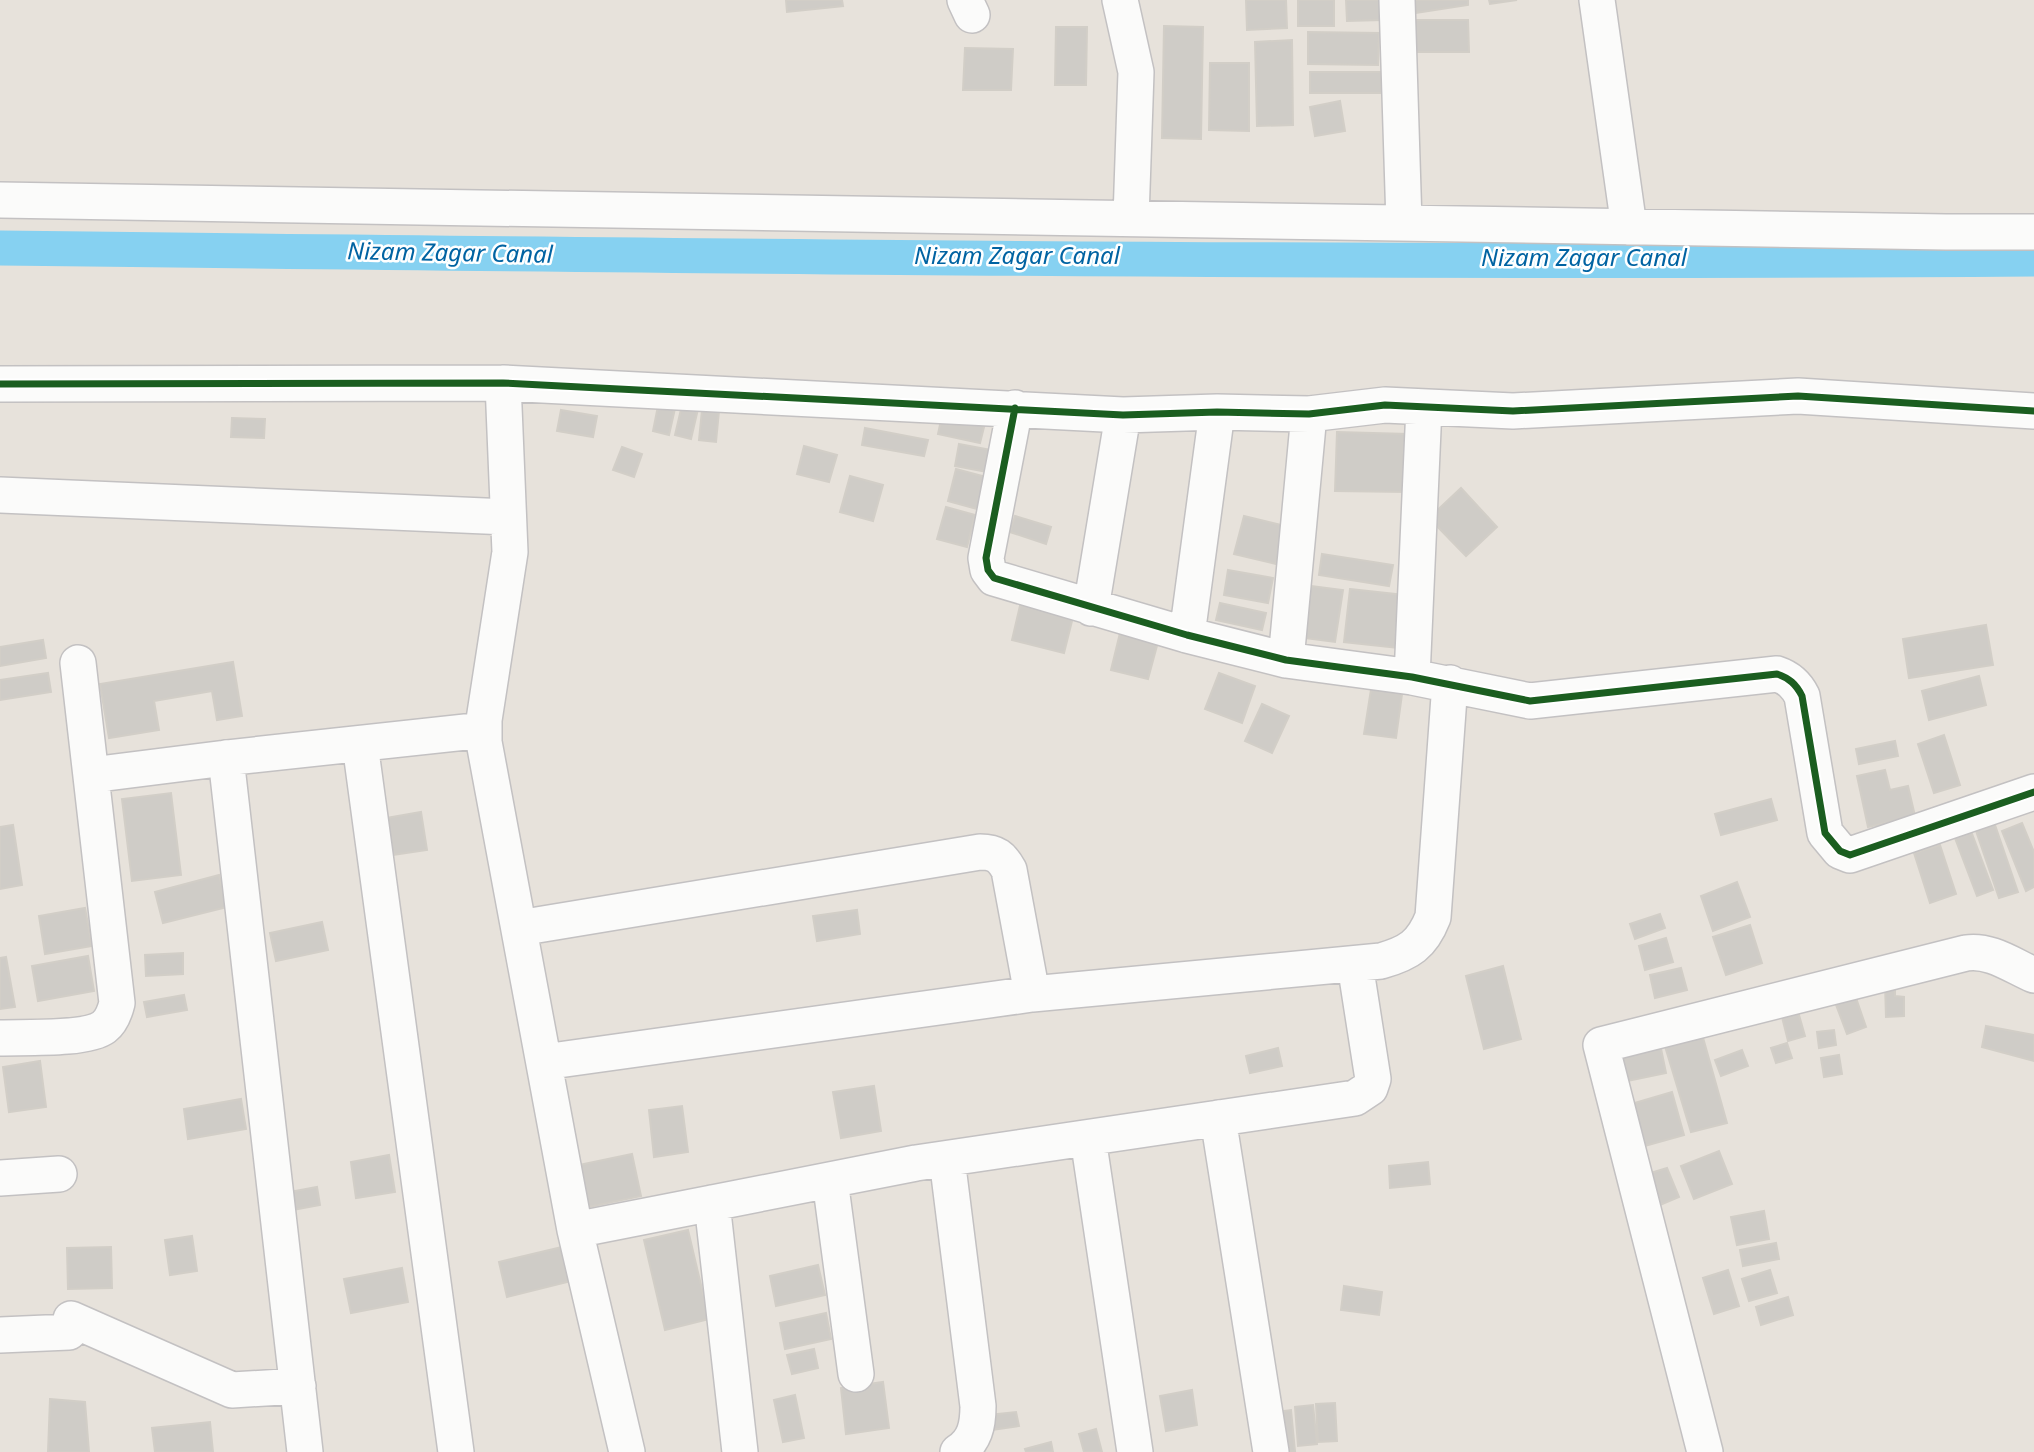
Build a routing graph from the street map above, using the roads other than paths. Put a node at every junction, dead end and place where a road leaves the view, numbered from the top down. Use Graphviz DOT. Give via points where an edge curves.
graph roads {
  1 [pos="1119,0"];
  2 [pos="1396,0"];
  3 [pos="1597,0"];
  4 [pos="0,200"];
  5 [pos="1131,218"];
  6 [pos="1404,223"];
  7 [pos="1629,227"];
  8 [pos="2034,232"];
  9 [pos="503,383"];
  10 [pos="0,384"];
  11 [pos="1424,407"];
  12 [pos="1015,408"];
  13 [pos="2034,411"];
  14 [pos="1217,412"];
  15 [pos="1309,414"];
  16 [pos="1123,415"];
  17 [pos="0,495"];
  18 [pos="508,517"];
  19 [pos="1091,608"];
  20 [pos="1187,635"];
  21 [pos="1286,660"];
  22 [pos="78,663"];
  23 [pos="1412,677"];
  24 [pos="1450,683"];
  25 [pos="484,730"];
  26 [pos="360,744"];
  27 [pos="226,758"];
  28 [pos="91,775"];
  29 [pos="2034,792"];
  30 [pos="519,929"];
  31 [pos="1355,964"];
  32 [pos="2034,975"];
  33 [pos="1032,994"];
  34 [pos="0,1038"];
  35 [pos="544,1062"];
  36 [pos="1218,1118"];
  37 [pos="1088,1138"];
  38 [pos="947,1159"];
  39 [pos="60,1174"];
  40 [pos="0,1178"];
  41 [pos="830,1180"];
  42 [pos="712,1203"];
  43 [pos="575,1230"];
  44 [pos="0,1335"];
  45 [pos="856,1374"];
  46 [pos="298,1386"];
  47 [pos="449,1451"];
  48 [pos="305,1452"];
  49 [pos="627,1452"];
  50 [pos="740,1452"];
  51 [pos="958,1452"];
  52 [pos="1135,1452"];
  53 [pos="1271,1452"];
  54 [pos="1705,1452"];
  1 -- 5 [label="street" via="1136,72"];
  2 -- 6 [label="street"];
  3 -- 7 [label="street"];
  4 -- 5 [label="street"];
  5 -- 6 [label="street"];
  6 -- 7 [label="street"];
  7 -- 8 [label="street"];
  9 -- 10 [label="street"];
  9 -- 12 [label="street"];
  9 -- 18 [label="street"];
  11 -- 13 [label="street" via="1513,411 1798,396"];
  11 -- 15 [label="street" via="1385,405"];
  11 -- 23 [label="street"];
  12 -- 16 [label="street"];
  12 -- 19 [label="street" via="986,558 988,570 994,578"];
  14 -- 15 [label="street"];
  14 -- 16 [label="street"];
  14 -- 20 [label="street"];
  15 -- 21 [label="street"];
  16 -- 19 [label="street"];
  17 -- 18 [label="street"];
  18 -- 25 [label="street" via="509,565"];
  19 -- 20 [label="street"];
  20 -- 21 [label="street"];
  21 -- 23 [label="street"];
  22 -- 28 [label="street"];
  23 -- 24 [label="street"];
  24 -- 29 [label="street" via="1530,702 1777,674 1788,678 1802,696 1825,834 1840,852 1850,855"];
  24 -- 31 [label="street" via="1433,917 1426,935 1412,949 1381,961"];
  25 -- 26 [label="street"];
  25 -- 30 [label="street"];
  26 -- 27 [label="street"];
  26 -- 47 [label="street"];
  27 -- 28 [label="street"];
  27 -- 46 [label="street"];
  28 -- 34 [label="street" via="117,1003 114,1015 89,1035"];
  30 -- 33 [label="street" via="992,852 1009,870"];
  30 -- 35 [label="street"];
  31 -- 33 [label="street"];
  31 -- 36 [label="street" via="1373,1079 1370,1088 1355,1098"];
  32 -- 54 [label="street" via="1977,951 1601,1045"];
  33 -- 35 [label="street"];
  35 -- 43 [label="street"];
  36 -- 37 [label="street"];
  36 -- 53 [label="street"];
  37 -- 38 [label="street"];
  37 -- 52 [label="street"];
  38 -- 41 [label="street"];
  38 -- 51 [label="street" via="978,1406 974,1437"];
  39 -- 40 [label="street"];
  41 -- 42 [label="street"];
  41 -- 45 [label="street"];
  42 -- 43 [label="street"];
  42 -- 50 [label="street"];
  43 -- 49 [label="street"];
  44 -- 46 [label="street" via="70,1326 232,1390"];
  46 -- 48 [label="street"];
}
